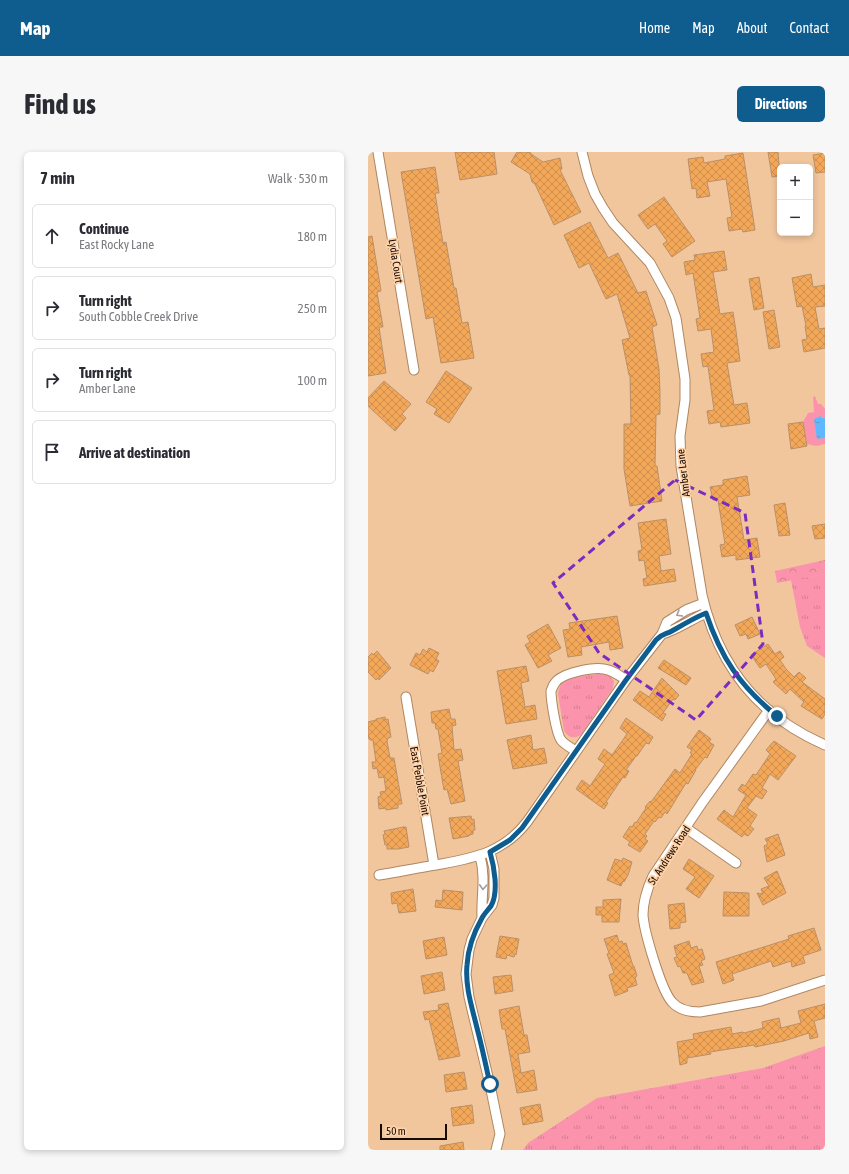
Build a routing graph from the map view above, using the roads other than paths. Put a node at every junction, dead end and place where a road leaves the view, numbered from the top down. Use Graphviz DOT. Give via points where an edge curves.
graph roads {
  1 [pos="378,152"];
  2 [pos="582,152"];
  3 [pos="414,370"];
  4 [pos="704,603"];
  5 [pos="706,613"];
  6 [pos="662,634"];
  7 [pos="626,680"];
  8 [pos="406,697"];
  9 [pos="769,710"];
  10 [pos="825,745"];
  11 [pos="576,751"];
  12 [pos="686,828"];
  13 [pos="490,852"];
  14 [pos="480,856"];
  15 [pos="736,862"];
  16 [pos="434,865"];
  17 [pos="378,875"];
  18 [pos="482,918"];
  19 [pos="825,980"];
  20 [pos="496,1150"];
  1 -- 3 [label="street, Lydia Court"];
  2 -- 4 [label="street, Amber Lane" via="595,194 613,223 650,263 669,298 676,318 685,379 680,466"];
  4 -- 5 [label="street, Amber Lane"];
  4 -- 6 [label="street, one-way" via="667,622"];
  5 -- 6 [label="street"];
  5 -- 9 [label="street, Amber Lane" via="730,666 740,681"];
  6 -- 7 [label="street"];
  7 -- 11 [label="street"];
  7 -- 11 [label="street" via="611,671 596,669 569,674 555,682 551,691 557,732 562,741"];
  8 -- 16 [label="street, East Pebble Point"];
  9 -- 10 [label="street, Amber Lane" via="791,727"];
  9 -- 12 [label="street, St. Andrews Road"];
  11 -- 13 [label="street" via="522,828 510,840"];
  12 -- 15 [label="street"];
  12 -- 19 [label="street, St. Andrews Road" via="653,876 644,900 646,934 665,991 671,1001 683,1009 700,1012 761,1001"];
  13 -- 14 [label="street"];
  13 -- 18 [label="street" via="495,877 494,898"];
  14 -- 16 [label="street"];
  14 -- 18 [label="street, one-way" via="484,876"];
  16 -- 17 [label="street"];
  18 -- 20 [label="street" via="469,950 467,985 500,1134"];
}
